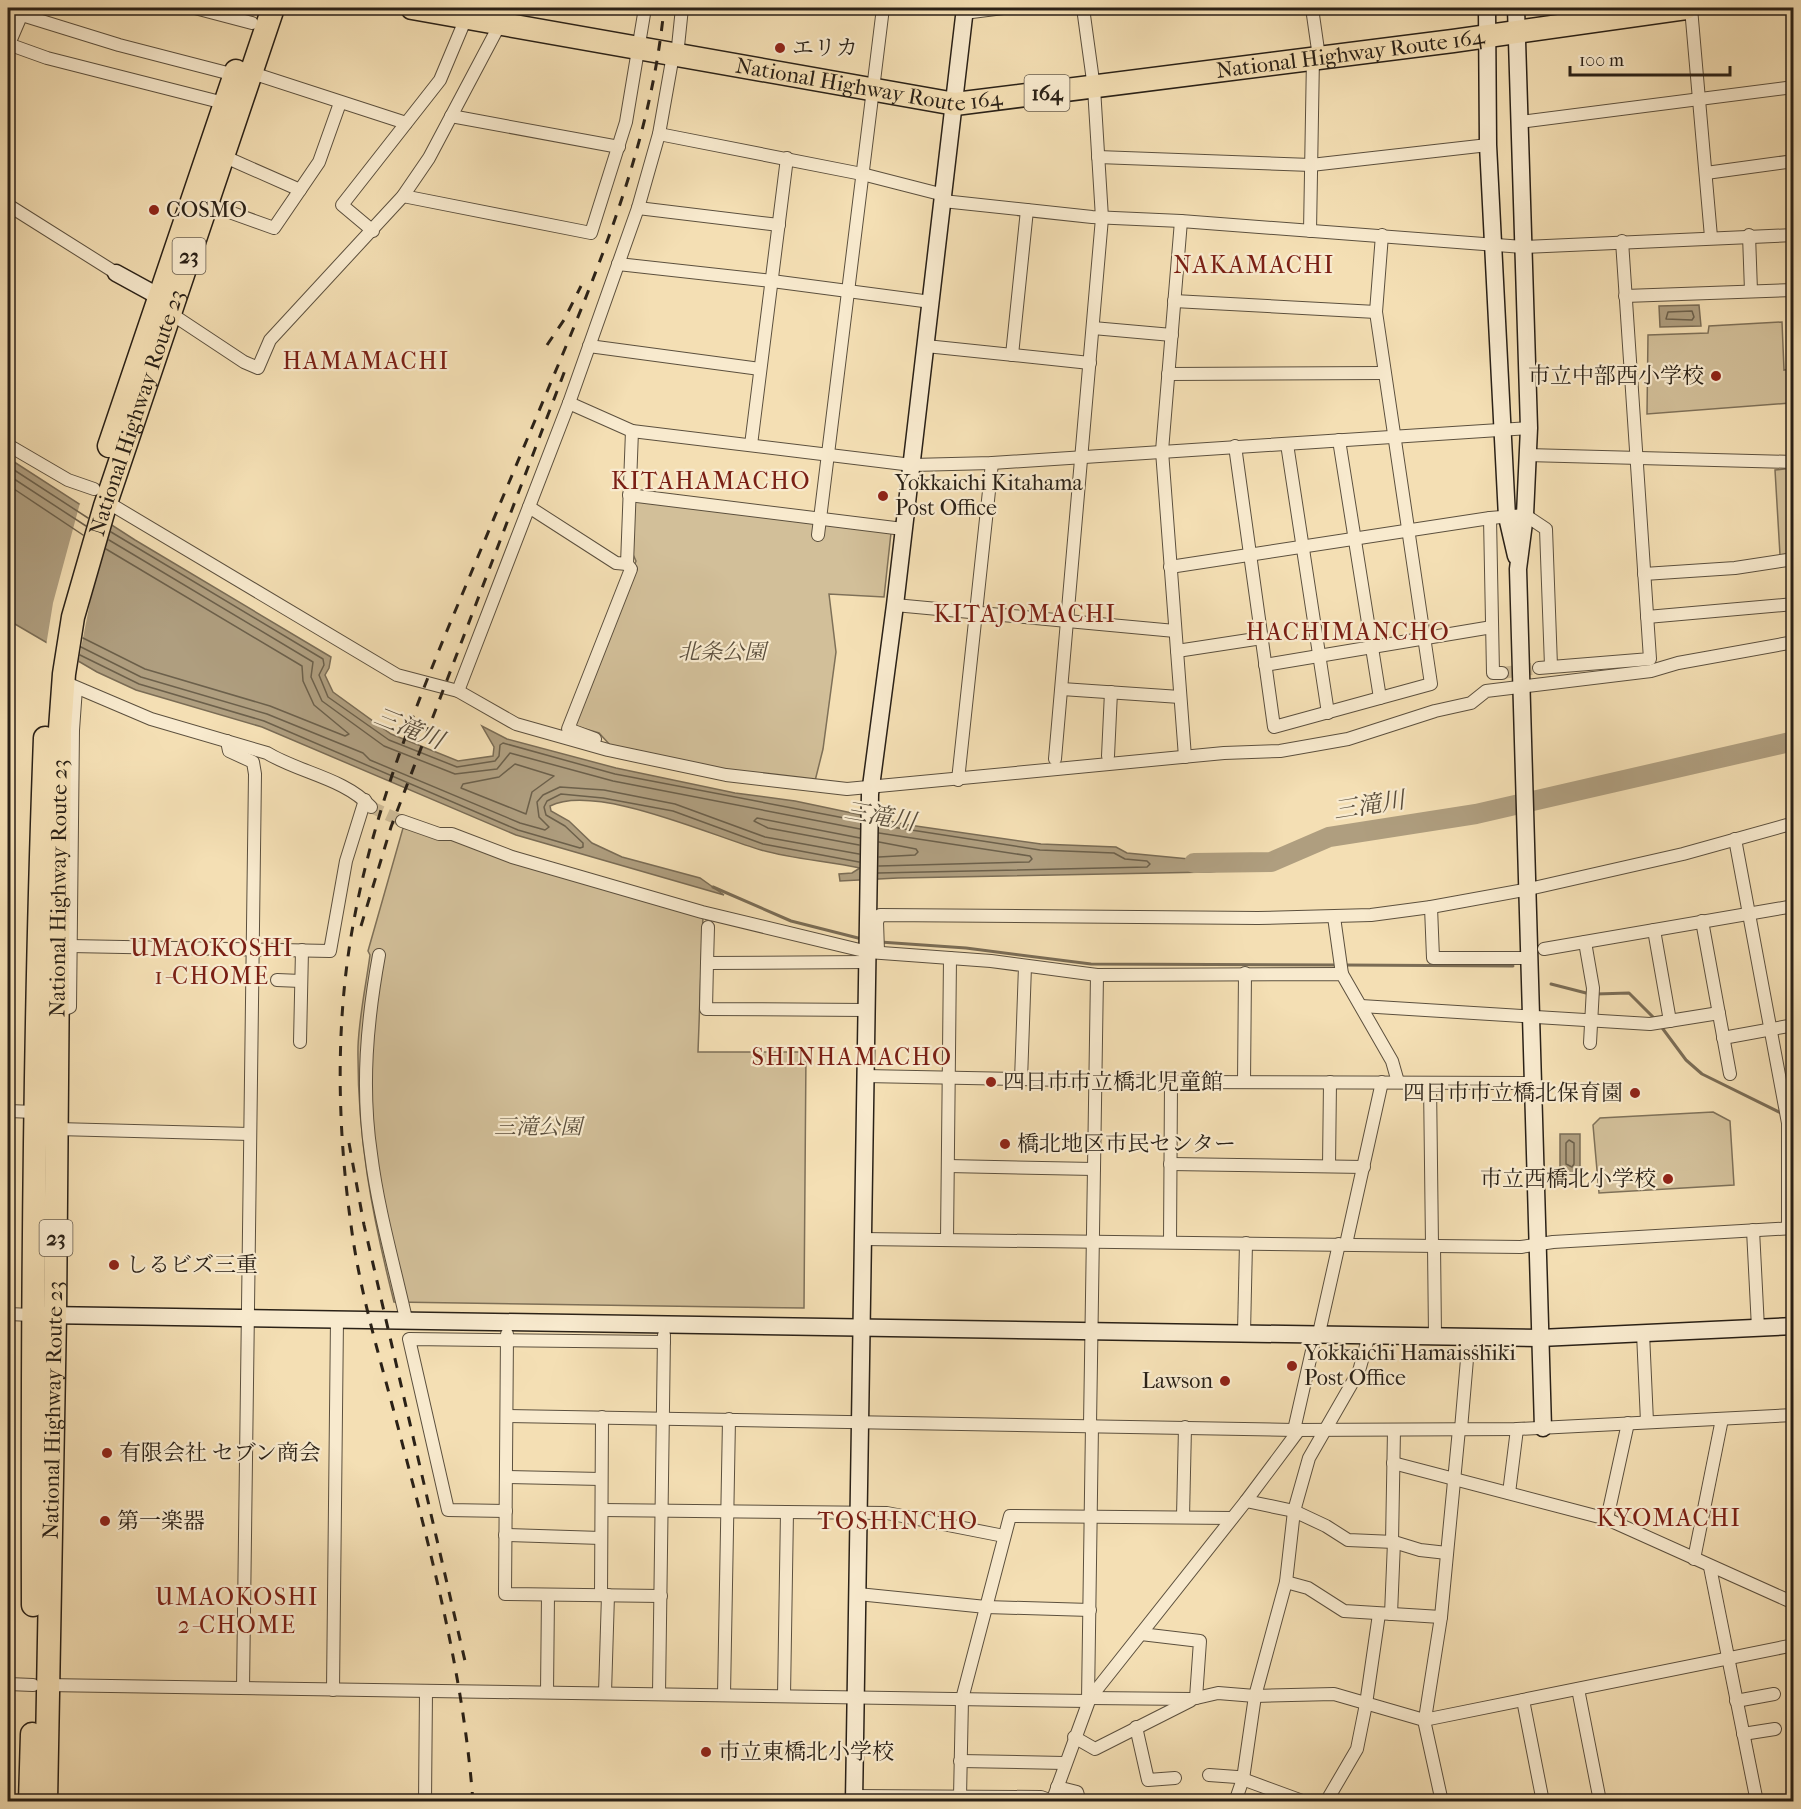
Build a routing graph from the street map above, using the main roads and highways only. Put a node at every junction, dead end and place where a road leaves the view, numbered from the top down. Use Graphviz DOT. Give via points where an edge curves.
graph roads {
  1 [pos="273,8"];
  2 [pos="412,8"];
  3 [pos="1686,8"];
  4 [pos="1619,13"];
  5 [pos="255,15"];
  6 [pos="471,15"];
  7 [pos="243,74"];
  8 [pos="164,305"];
  9 [pos="64,678"];
  10 [pos="44,1315"];
  11 [pos="40,1685"];
  12 [pos="30,1802"];
  13 [pos="46,1802"];
  1 -- 7 [label="highway, National Highway Route 23 / 23"];
  2 -- 6 [label="highway, National Highway Route 164 / 164"];
  3 -- 4 [label="highway, National Highway Route 164 / 164"];
  4 -- 6 [label="highway, National Highway Route 164 / 164" via="1488,37 955,104 500,24"];
  5 -- 7 [label="highway, National Highway Route 23 / 23"];
  7 -- 8 [label="highway, National Highway Route 23 / 23" via="207,204"];
  7 -- 8 [label="highway, National Highway Route 23 / 23" via="224,104"];
  8 -- 9 [label="highway, National Highway Route 23 / 23" via="62,605"];
  9 -- 10 [label="highway, National Highway Route 23 / 23" via="60,729 57,1129"];
  9 -- 10 [label="highway, National Highway Route 23 / 23" via="45,744 35,1112"];
  10 -- 11 [label="highway, National Highway Route 23 / 23"];
  11 -- 12 [label="highway, National Highway Route 23 / 23"];
  11 -- 13 [label="highway, National Highway Route 23 / 23"];
}
